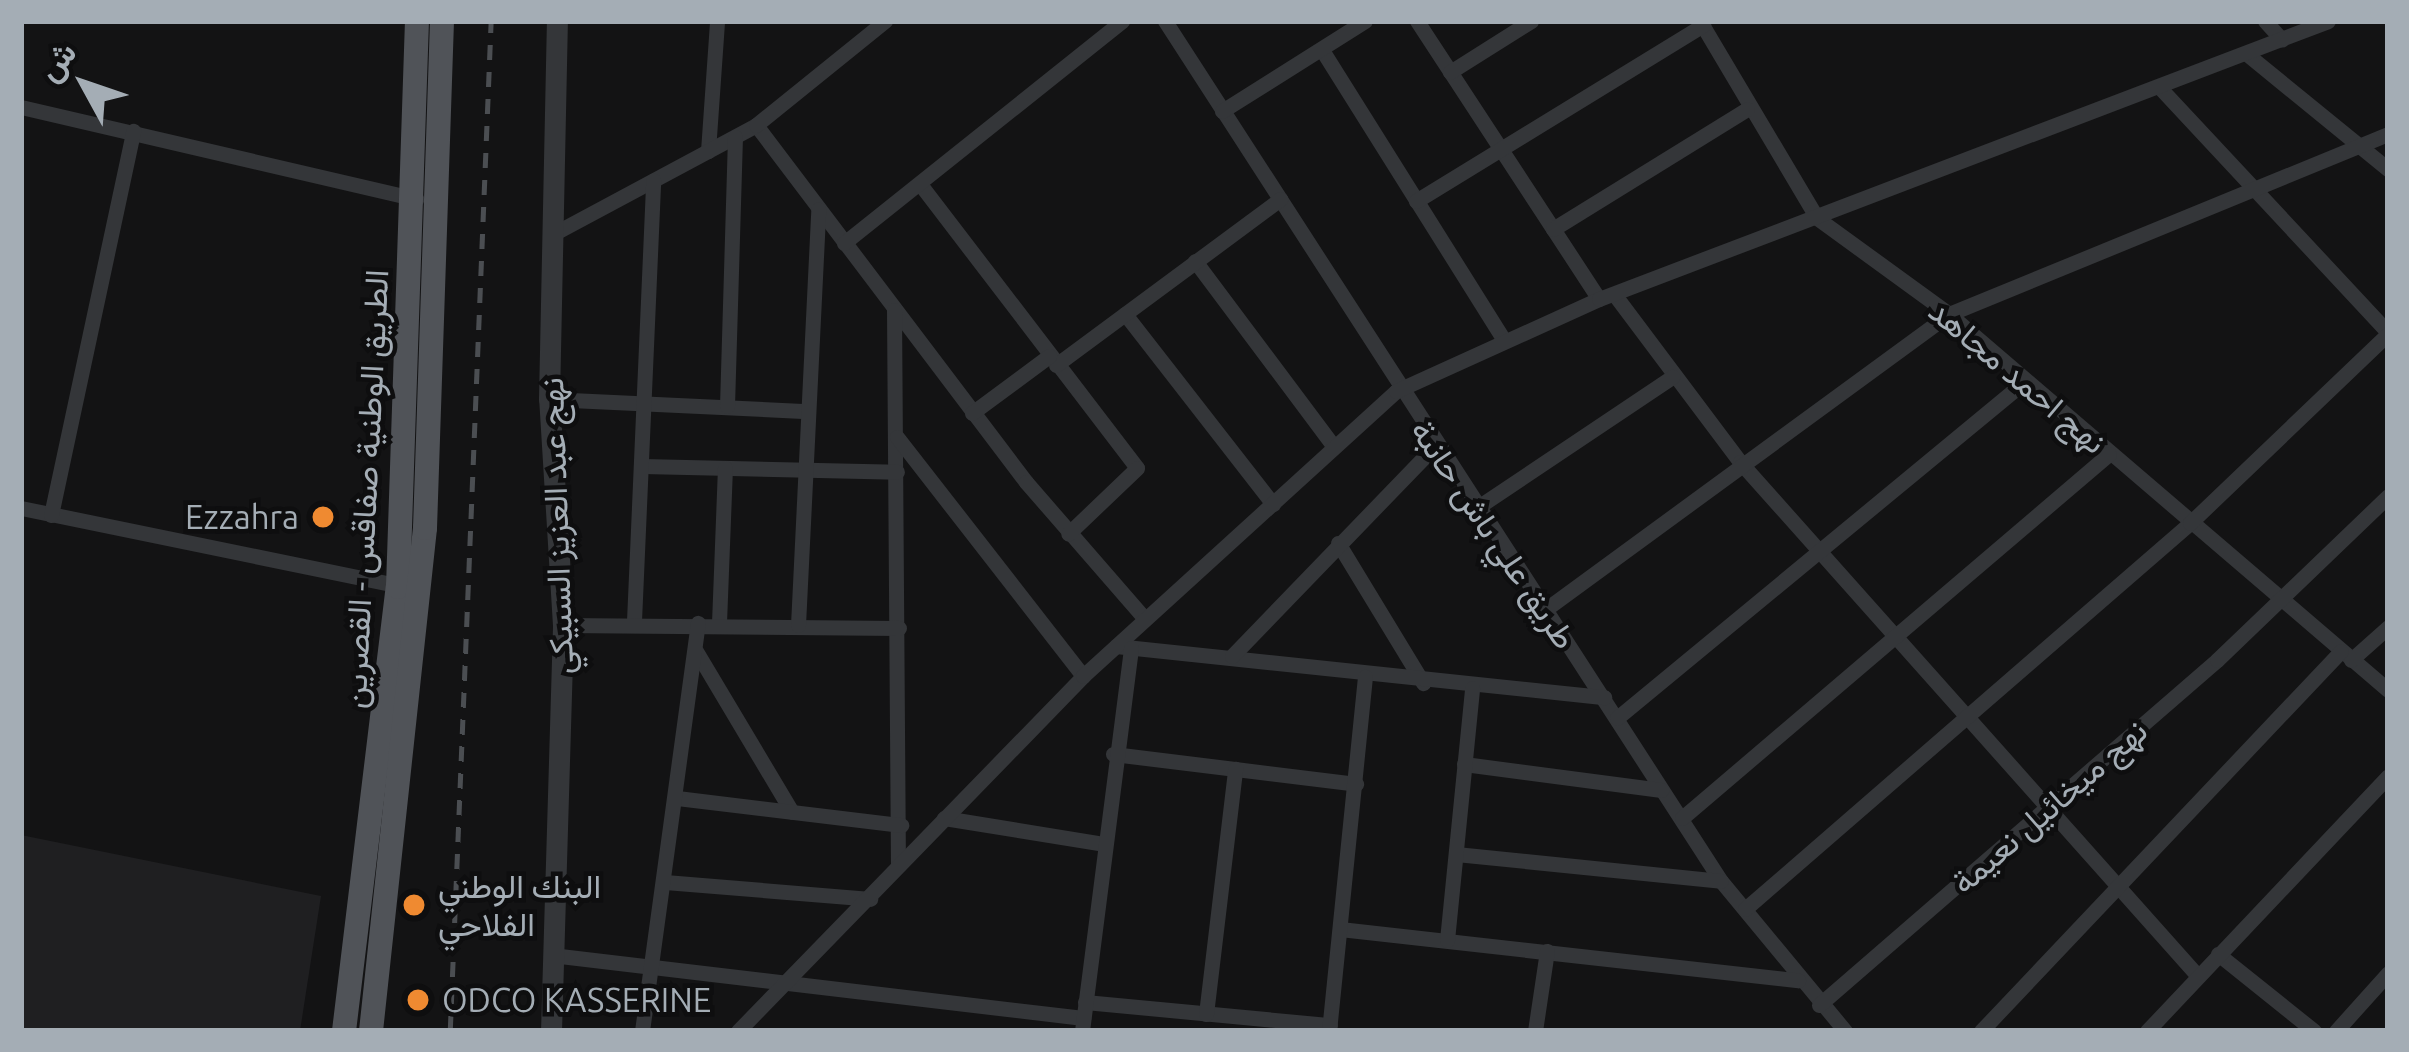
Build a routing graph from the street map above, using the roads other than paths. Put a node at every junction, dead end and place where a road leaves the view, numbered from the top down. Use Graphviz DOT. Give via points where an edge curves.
graph roads {
  1 [pos="417,21"];
  2 [pos="442,21"];
  3 [pos="557,21"];
  4 [pos="716,21"];
  5 [pos="884,21"];
  6 [pos="1122,21"];
  7 [pos="1165,21"];
  8 [pos="1365,21"];
  9 [pos="1417,21"];
  10 [pos="1531,21"];
  11 [pos="2265,21"];
  12 [pos="2328,21"];
  13 [pos="1701,23"];
  14 [pos="869,27"];
  15 [pos="1339,28"];
  16 [pos="2282,40"];
  17 [pos="1322,50"];
  18 [pos="2248,55"];
  19 [pos="1450,72"];
  20 [pos="2162,90"];
  21 [pos="21,107"];
  22 [pos="1747,109"];
  23 [pos="1222,111"];
  24 [pos="756,124"];
  25 [pos="133,131"];
  26 [pos="2388,134"];
  27 [pos="734,137"];
  28 [pos="1500,148"];
  29 [pos="2361,149"];
  30 [pos="709,151"];
  31 [pos="2388,170"];
  32 [pos="653,180"];
  33 [pos="920,184"];
  34 [pos="2253,189"];
  35 [pos="426,198"];
  36 [pos="1280,199"];
  37 [pos="1416,201"];
  38 [pos="818,209"];
  39 [pos="1817,218"];
  40 [pos="1553,230"];
  41 [pos="553,234"];
  42 [pos="844,243"];
  43 [pos="1195,261"];
  44 [pos="1606,296"];
  45 [pos="894,307"];
  46 [pos="1125,314"];
  47 [pos="1949,314"];
  48 [pos="2388,333"];
  49 [pos="1504,340"];
  50 [pos="1053,360"];
  51 [pos="1672,377"];
  52 [pos="2024,382"];
  53 [pos="1396,391"];
  54 [pos="549,400"];
  55 [pos="645,402"];
  56 [pos="727,406"];
  57 [pos="808,411"];
  58 [pos="972,413"];
  59 [pos="896,437"];
  60 [pos="1435,446"];
  61 [pos="1334,447"];
  62 [pos="2109,454"];
  63 [pos="1741,462"];
  64 [pos="642,466"];
  65 [pos="725,468"];
  66 [pos="806,470"];
  67 [pos="897,472"];
  68 [pos="2388,496"];
  69 [pos="1273,503"];
  70 [pos="1478,507"];
  71 [pos="21,508"];
  72 [pos="51,515"];
  73 [pos="2190,523"];
  74 [pos="1068,534"];
  75 [pos="1338,543"];
  76 [pos="1823,548"];
  77 [pos="409,588"];
  78 [pos="2274,600"];
  79 [pos="1546,609"];
  80 [pos="1145,619"];
  81 [pos="634,620"];
  82 [pos="698,623"];
  83 [pos="719,623"];
  84 [pos="563,625"];
  85 [pos="798,625"];
  86 [pos="2388,626"];
  87 [pos="899,628"];
  88 [pos="1897,633"];
  89 [pos="1124,647"];
  90 [pos="696,651"];
  91 [pos="1232,656"];
  92 [pos="2346,656"];
  93 [pos="1083,676"];
  94 [pos="1365,677"];
  95 [pos="1423,683"];
  96 [pos="1472,688"];
  97 [pos="2388,690"];
  98 [pos="1604,698"];
  99 [pos="1971,717"];
  100 [pos="1618,718"];
  101 [pos="1113,754"];
  102 [pos="1464,764"];
  103 [pos="1235,770"];
  104 [pos="2388,776"];
  105 [pos="1356,784"];
  106 [pos="1661,790"];
  107 [pos="677,798"];
  108 [pos="2050,806"];
  109 [pos="792,812"];
  110 [pos="944,818"];
  111 [pos="1682,818"];
  112 [pos="902,825"];
  113 [pos="1105,844"];
  114 [pos="1456,854"];
  115 [pos="898,866"];
  116 [pos="1721,881"];
  117 [pos="665,882"];
  118 [pos="2115,887"];
  119 [pos="870,899"];
  120 [pos="1745,909"];
  121 [pos="1340,929"];
  122 [pos="369,939"];
  123 [pos="1447,940"];
  124 [pos="1547,951"];
  125 [pos="2218,954"];
  126 [pos="560,956"];
  127 [pos="651,970"];
  128 [pos="2388,973"];
  129 [pos="2198,976"];
  130 [pos="1798,980"];
  131 [pos="790,981"];
  132 [pos="1819,1005"];
  133 [pos="1206,1014"];
  134 [pos="1083,1017"];
  135 [pos="1330,1028"];
  136 [pos="2340,1030"];
  137 [pos="344,1031"];
  138 [pos="371,1031"];
  139 [pos="551,1031"];
  140 [pos="642,1031"];
  141 [pos="738,1031"];
  142 [pos="1535,1031"];
  143 [pos="1845,1031"];
  144 [pos="1981,1031"];
  145 [pos="2147,1031"];
  146 [pos="2314,1031"];
  1 -- 35 [label="main road, الطريق الوطنية صفاقس - القصرين"];
  2 -- 35 [label="main road, الطريق الوطنية صفاقس - القصرين"];
  3 -- 41 [label="street, نهج عبد العزيز السبيكي"];
  4 -- 30 [label="street"];
  5 -- 14 [label="street"];
  6 -- 33 [label="street"];
  7 -- 23 [label="street, طريق علي باش حانبة"];
  8 -- 15 [label="street"];
  9 -- 19 [label="street"];
  10 -- 19 [label="street"];
  11 -- 16 [label="street"];
  12 -- 16 [label="street"];
  13 -- 22 [label="street, نهج احمد مجاهد"];
  13 -- 28 [label="street"];
  14 -- 24 [label="street"];
  15 -- 17 [label="street"];
  16 -- 18 [label="street"];
  17 -- 23 [label="street"];
  17 -- 37 [label="street"];
  18 -- 20 [label="street"];
  18 -- 29 [label="street"];
  19 -- 28 [label="street"];
  20 -- 34 [label="street"];
  20 -- 39 [label="street"];
  21 -- 25 [label="street"];
  22 -- 39 [label="street, نهج احمد مجاهد"];
  22 -- 40 [label="street"];
  23 -- 36 [label="street, طريق علي باش حانبة"];
  24 -- 27 [label="street"];
  24 -- 38 [label="street"];
  25 -- 35 [label="street"];
  25 -- 72 [label="street"];
  26 -- 29 [label="street"];
  27 -- 30 [label="street"];
  27 -- 56 [label="street"];
  28 -- 37 [label="street"];
  28 -- 40 [label="street"];
  29 -- 31 [label="street"];
  29 -- 34 [label="street"];
  30 -- 32 [label="street"];
  32 -- 41 [label="street"];
  32 -- 55 [label="street"];
  33 -- 42 [label="street"];
  33 -- 50 [label="street"];
  34 -- 47 [label="street"];
  34 -- 48 [label="street"];
  35 -- 77 [label="main road, الطريق الوطنية صفاقس - القصرين"];
  36 -- 43 [label="street"];
  36 -- 53 [label="street, طريق علي باش حانبة"];
  37 -- 49 [label="street"];
  38 -- 42 [label="street"];
  38 -- 57 [label="street"];
  39 -- 44 [label="street"];
  39 -- 47 [label="street, نهج احمد مجاهد"];
  40 -- 44 [label="street"];
  41 -- 54 [label="street, نهج عبد العزيز السبيكي"];
  42 -- 45 [label="street"];
  43 -- 46 [label="street"];
  43 -- 61 [label="street"];
  44 -- 49 [label="street"];
  44 -- 51 [label="street"];
  45 -- 58 [label="street"];
  45 -- 59 [label="street"];
  46 -- 50 [label="street"];
  46 -- 69 [label="street"];
  47 -- 52 [label="street, نهج احمد مجاهد"];
  47 -- 63 [label="street"];
  48 -- 73 [label="street"];
  49 -- 53 [label="street"];
  50 -- 58 [label="street"];
  50 -- 74 [label="street" via="1137,468"];
  51 -- 63 [label="street"];
  51 -- 70 [label="street"];
  52 -- 62 [label="street, نهج احمد مجاهد"];
  52 -- 76 [label="street"];
  53 -- 60 [label="street, طريق علي باش حانبة"];
  53 -- 61 [label="street"];
  54 -- 55 [label="street"];
  54 -- 84 [label="street, نهج عبد العزيز السبيكي"];
  55 -- 56 [label="street"];
  55 -- 64 [label="street"];
  56 -- 57 [label="street"];
  57 -- 66 [label="street"];
  58 -- 74 [label="street"];
  59 -- 67 [label="street"];
  59 -- 93 [label="street"];
  60 -- 70 [label="street, طريق علي باش حانبة"];
  60 -- 75 [label="street"];
  61 -- 69 [label="street"];
  62 -- 73 [label="street, نهج احمد مجاهد"];
  62 -- 88 [label="street"];
  63 -- 76 [label="street"];
  63 -- 79 [label="street"];
  64 -- 65 [label="street"];
  64 -- 81 [label="street"];
  65 -- 66 [label="street"];
  65 -- 83 [label="street"];
  66 -- 67 [label="street"];
  66 -- 85 [label="street"];
  67 -- 87 [label="street"];
  68 -- 78 [label="street, نهج ميخائيل نعيمة"];
  69 -- 80 [label="street"];
  70 -- 79 [label="street, طريق علي باش حانبة"];
  71 -- 72 [label="street"];
  72 -- 77 [label="street"];
  73 -- 78 [label="street, نهج احمد مجاهد"];
  73 -- 99 [label="street"];
  74 -- 80 [label="street"];
  75 -- 91 [label="street"];
  75 -- 95 [label="street"];
  76 -- 88 [label="street"];
  76 -- 100 [label="street"];
  77 -- 122 [label="main road, الطريق الوطنية صفاقس - القصرين"];
  78 -- 92 [label="street, نهج احمد مجاهد"];
  78 -- 108 [label="street, نهج ميخائيل نعيمة"];
  79 -- 98 [label="street, طريق علي باش حانبة"];
  80 -- 89 [label="street"];
  81 -- 82 [label="street"];
  81 -- 84 [label="street"];
  82 -- 83 [label="street"];
  82 -- 90 [label="street"];
  83 -- 85 [label="street"];
  84 -- 126 [label="street, نهج عبد العزيز السبيكي"];
  85 -- 87 [label="street"];
  86 -- 92 [label="street"];
  87 -- 112 [label="street"];
  88 -- 99 [label="street"];
  88 -- 111 [label="street"];
  89 -- 91 [label="street"];
  89 -- 93 [label="street"];
  89 -- 101 [label="street"];
  90 -- 107 [label="street"];
  90 -- 109 [label="street"];
  91 -- 94 [label="street"];
  92 -- 97 [label="street, نهج احمد مجاهد"];
  92 -- 118 [label="street"];
  93 -- 110 [label="street"];
  94 -- 95 [label="street"];
  94 -- 105 [label="street"];
  95 -- 96 [label="street"];
  96 -- 98 [label="street"];
  96 -- 102 [label="street"];
  98 -- 100 [label="street, طريق علي باش حانبة"];
  99 -- 108 [label="street"];
  99 -- 120 [label="street"];
  100 -- 106 [label="street, طريق علي باش حانبة"];
  101 -- 103 [label="street"];
  101 -- 113 [label="street"];
  102 -- 106 [label="street"];
  102 -- 114 [label="street"];
  103 -- 105 [label="street"];
  103 -- 133 [label="street"];
  104 -- 125 [label="street"];
  105 -- 121 [label="street"];
  106 -- 111 [label="street, طريق علي باش حانبة"];
  107 -- 109 [label="street"];
  107 -- 117 [label="street"];
  108 -- 118 [label="street"];
  108 -- 132 [label="street, نهج ميخائيل نعيمة"];
  109 -- 112 [label="street"];
  110 -- 113 [label="street"];
  110 -- 115 [label="street"];
  111 -- 116 [label="street, طريق علي باش حانبة"];
  112 -- 115 [label="street"];
  113 -- 134 [label="street"];
  114 -- 116 [label="street"];
  114 -- 123 [label="street"];
  115 -- 119 [label="street"];
  116 -- 120 [label="street, طريق علي باش حانبة"];
  117 -- 119 [label="street"];
  117 -- 127 [label="street"];
  118 -- 129 [label="street"];
  118 -- 144 [label="street"];
  119 -- 131 [label="street"];
  120 -- 130 [label="street, طريق علي باش حانبة"];
  121 -- 123 [label="street"];
  121 -- 135 [label="street"];
  122 -- 137 [label="main road, الطريق الوطنية صفاقس - القصرين"];
  122 -- 138 [label="main road, الطريق الوطنية صفاقس - القصرين"];
  123 -- 124 [label="street"];
  124 -- 130 [label="street"];
  124 -- 142 [label="street"];
  125 -- 129 [label="street"];
  125 -- 146 [label="street"];
  126 -- 127 [label="street"];
  126 -- 139 [label="street, نهج عبد العزيز السبيكي"];
  127 -- 131 [label="street"];
  127 -- 140 [label="street"];
  128 -- 136 [label="street"];
  129 -- 145 [label="street"];
  130 -- 132 [label="street, طريق علي باش حانبة"];
  131 -- 134 [label="street"];
  131 -- 141 [label="street"];
  132 -- 143 [label="street, طريق علي باش حانبة"];
  133 -- 134 [label="street"];
  133 -- 135 [label="street"];
}
